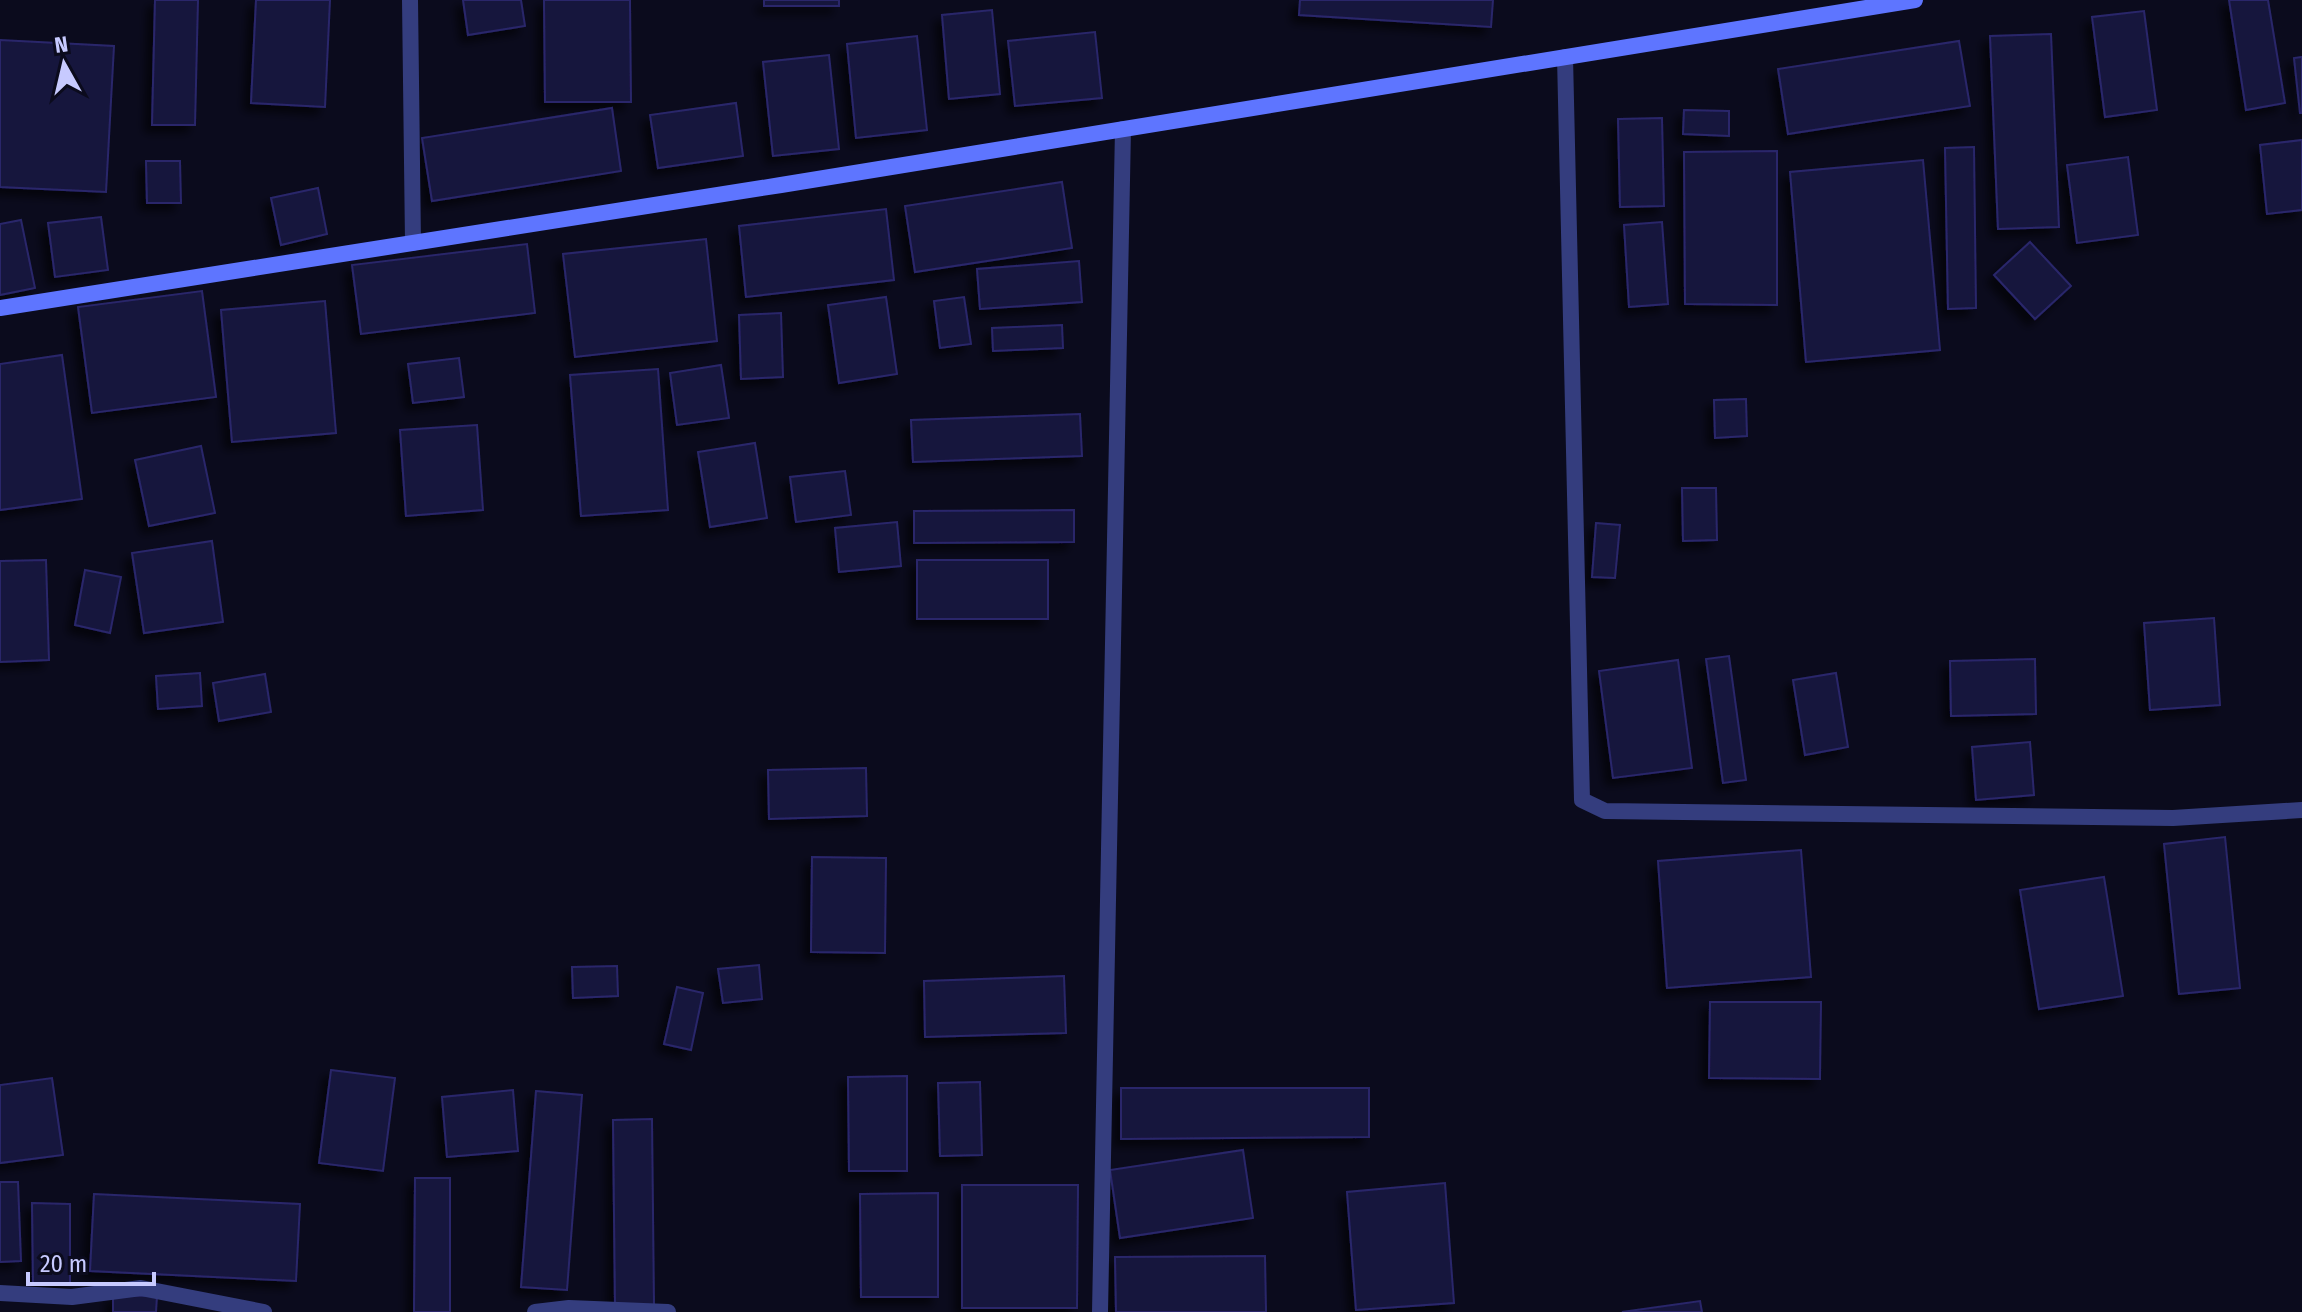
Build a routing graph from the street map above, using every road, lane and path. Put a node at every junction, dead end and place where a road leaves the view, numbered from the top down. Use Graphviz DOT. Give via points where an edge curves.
graph roads {
  1 [pos="410,0"];
  2 [pos="1915,0"];
  3 [pos="1565,57"];
  4 [pos="1123,129"];
  5 [pos="413,243"];
  6 [pos="0,308"];
  7 [pos="2302,810"];
  8 [pos="0,1293"];
  9 [pos="264,1312"];
  10 [pos="535,1312"];
  11 [pos="668,1312"];
  12 [pos="1100,1312"];
  1 -- 5 [label="street"];
  2 -- 3 [label="main road"];
  3 -- 4 [label="main road"];
  3 -- 7 [label="street" via="1582,800 1605,811 2173,818"];
  4 -- 5 [label="main road"];
  4 -- 12 [label="street"];
  5 -- 6 [label="main road"];
  8 -- 9 [label="street" via="72,1297 141,1288"];
  10 -- 11 [label="street"];
}
